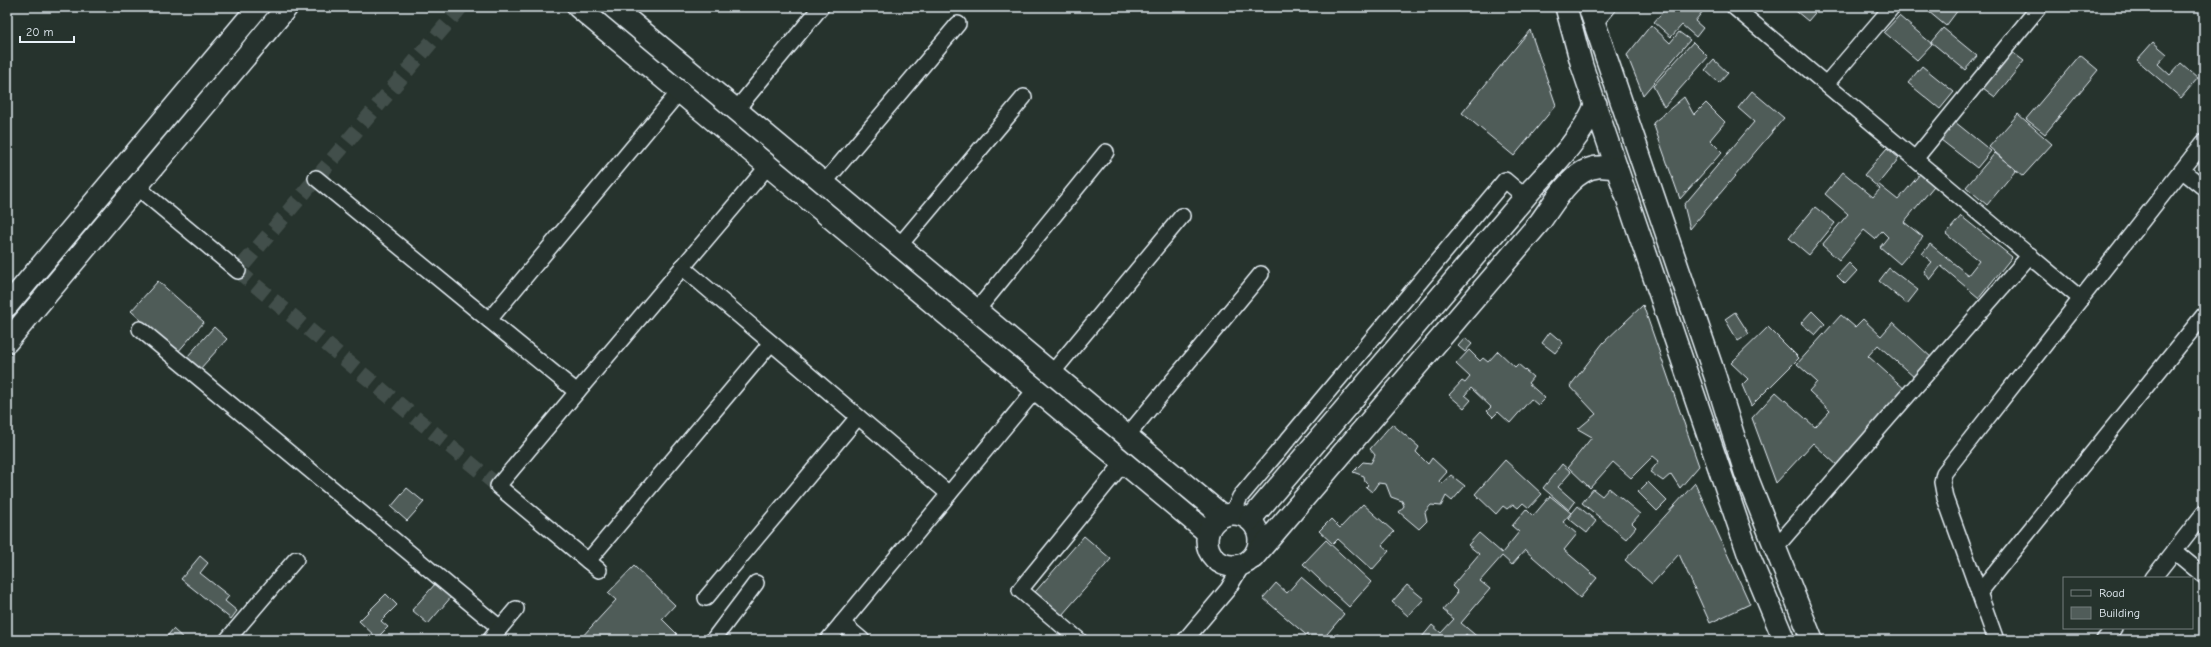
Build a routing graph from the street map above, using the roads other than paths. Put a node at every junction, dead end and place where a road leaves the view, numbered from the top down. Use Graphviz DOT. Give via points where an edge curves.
graph roads {
  1 [pos="258,7"];
  2 [pos="287,7"];
  3 [pos="578,7"];
  4 [pos="613,7"];
  5 [pos="821,7"];
  6 [pos="1566,7"];
  7 [pos="1608,7"];
  8 [pos="1892,7"];
  9 [pos="2039,7"];
  10 [pos="1743,10"];
  11 [pos="1592,15"];
  12 [pos="958,24"];
  13 [pos="1826,84"];
  14 [pos="679,92"];
  15 [pos="1024,97"];
  16 [pos="1596,104"];
  17 [pos="736,110"];
  18 [pos="2204,142"];
  19 [pos="1106,152"];
  20 [pos="130,159"];
  21 [pos="1915,159"];
  22 [pos="768,166"];
  23 [pos="1617,168"];
  24 [pos="2183,171"];
  25 [pos="316,178"];
  26 [pos="111,182"];
  27 [pos="824,183"];
  28 [pos="138,186"];
  29 [pos="2204,188"];
  30 [pos="1182,216"];
  31 [pos="1668,238"];
  32 [pos="899,246"];
  33 [pos="2030,255"];
  34 [pos="1647,257"];
  35 [pos="682,267"];
  36 [pos="238,271"];
  37 [pos="1261,274"];
  38 [pos="2081,299"];
  39 [pos="7,306"];
  40 [pos="977,310"];
  41 [pos="2204,315"];
  42 [pos="489,320"];
  43 [pos="140,330"];
  44 [pos="7,342"];
  45 [pos="770,342"];
  46 [pos="1052,373"];
  47 [pos="1036,389"];
  48 [pos="577,392"];
  49 [pos="858,417"];
  50 [pos="1127,436"];
  51 [pos="1124,462"];
  52 [pos="949,494"];
  53 [pos="2204,513"];
  54 [pos="1235,517"];
  55 [pos="1208,533"];
  56 [pos="1775,548"];
  57 [pos="2174,551"];
  58 [pos="296,558"];
  59 [pos="1248,561"];
  60 [pos="2204,576"];
  61 [pos="2154,577"];
  62 [pos="756,583"];
  63 [pos="1979,593"];
  64 [pos="706,598"];
  65 [pos="516,609"];
  66 [pos="842,623"];
  67 [pos="500,628"];
  68 [pos="2113,629"];
  69 [pos="228,640"];
  70 [pos="490,640"];
  71 [pos="713,640"];
  72 [pos="828,640"];
  73 [pos="862,640"];
  74 [pos="1079,640"];
  75 [pos="1185,640"];
  76 [pos="1784,640"];
  77 [pos="1812,640"];
  78 [pos="1996,640"];
  79 [pos="2104,640"];
  1 -- 20 [label="street"];
  2 -- 28 [label="street"];
  3 -- 14 [label="street"];
  4 -- 17 [label="street"];
  5 -- 17 [label="street"];
  6 -- 16 [label="street"];
  7 -- 11 [label="street"];
  8 -- 13 [label="street"];
  9 -- 21 [label="street"];
  10 -- 13 [label="street"];
  11 -- 31 [label="street"];
  12 -- 27 [label="street"];
  13 -- 21 [label="street"];
  14 -- 22 [label="street"];
  14 -- 42 [label="street"];
  15 -- 32 [label="street"];
  16 -- 23 [label="street"];
  16 -- 54 [label="street" via="1580,135"];
  17 -- 27 [label="street"];
  18 -- 24 [label="street"];
  19 -- 40 [label="street"];
  20 -- 26 [label="street"];
  20 -- 28 [label="street"];
  21 -- 33 [label="street"];
  22 -- 35 [label="street"];
  22 -- 47 [label="street"];
  23 -- 34 [label="street"];
  23 -- 59 [label="street" via="1598,167 1582,172 1568,186"];
  24 -- 29 [label="street"];
  24 -- 38 [label="street"];
  25 -- 42 [label="street"];
  26 -- 28 [label="street"];
  26 -- 39 [label="street"];
  27 -- 32 [label="street"];
  28 -- 36 [label="street"];
  28 -- 44 [label="street"];
  30 -- 46 [label="street"];
  31 -- 34 [label="street"];
  31 -- 56 [label="street" via="1745,472"];
  32 -- 40 [label="street"];
  33 -- 38 [label="street"];
  33 -- 56 [label="street"];
  34 -- 76 [label="street" via="1749,556"];
  35 -- 45 [label="street"];
  35 -- 48 [label="street"];
  37 -- 50 [label="street"];
  38 -- 63 [label="street" via="1944,474 1944,498"];
  40 -- 46 [label="street"];
  41 -- 63 [label="street"];
  42 -- 48 [label="street"];
  43 -- 67 [label="street"];
  45 -- 48 [label="street" via="594,566 498,486"];
  45 -- 49 [label="street"];
  46 -- 50 [label="street"];
  47 -- 51 [label="street"];
  47 -- 52 [label="street"];
  49 -- 52 [label="street"];
  49 -- 64 [label="street"];
  50 -- 54 [label="street"];
  51 -- 55 [label="street"];
  51 -- 74 [label="street" via="1020,590"];
  52 -- 66 [label="street"];
  53 -- 57 [label="street"];
  54 -- 55 [label="street" via="1217,520"];
  54 -- 59 [label="street" via="1256,528 1259,537"];
  55 -- 59 [label="street" via="1208,545 1212,555 1221,563 1232,566"];
  56 -- 77 [label="street"];
  57 -- 60 [label="street"];
  57 -- 61 [label="street"];
  58 -- 69 [label="street"];
  59 -- 75 [label="street"];
  62 -- 71 [label="street"];
  63 -- 78 [label="street"];
  65 -- 67 [label="street"];
  66 -- 72 [label="street"];
  66 -- 73 [label="street"];
  67 -- 70 [label="street"];
  68 -- 79 [label="street"];
}
